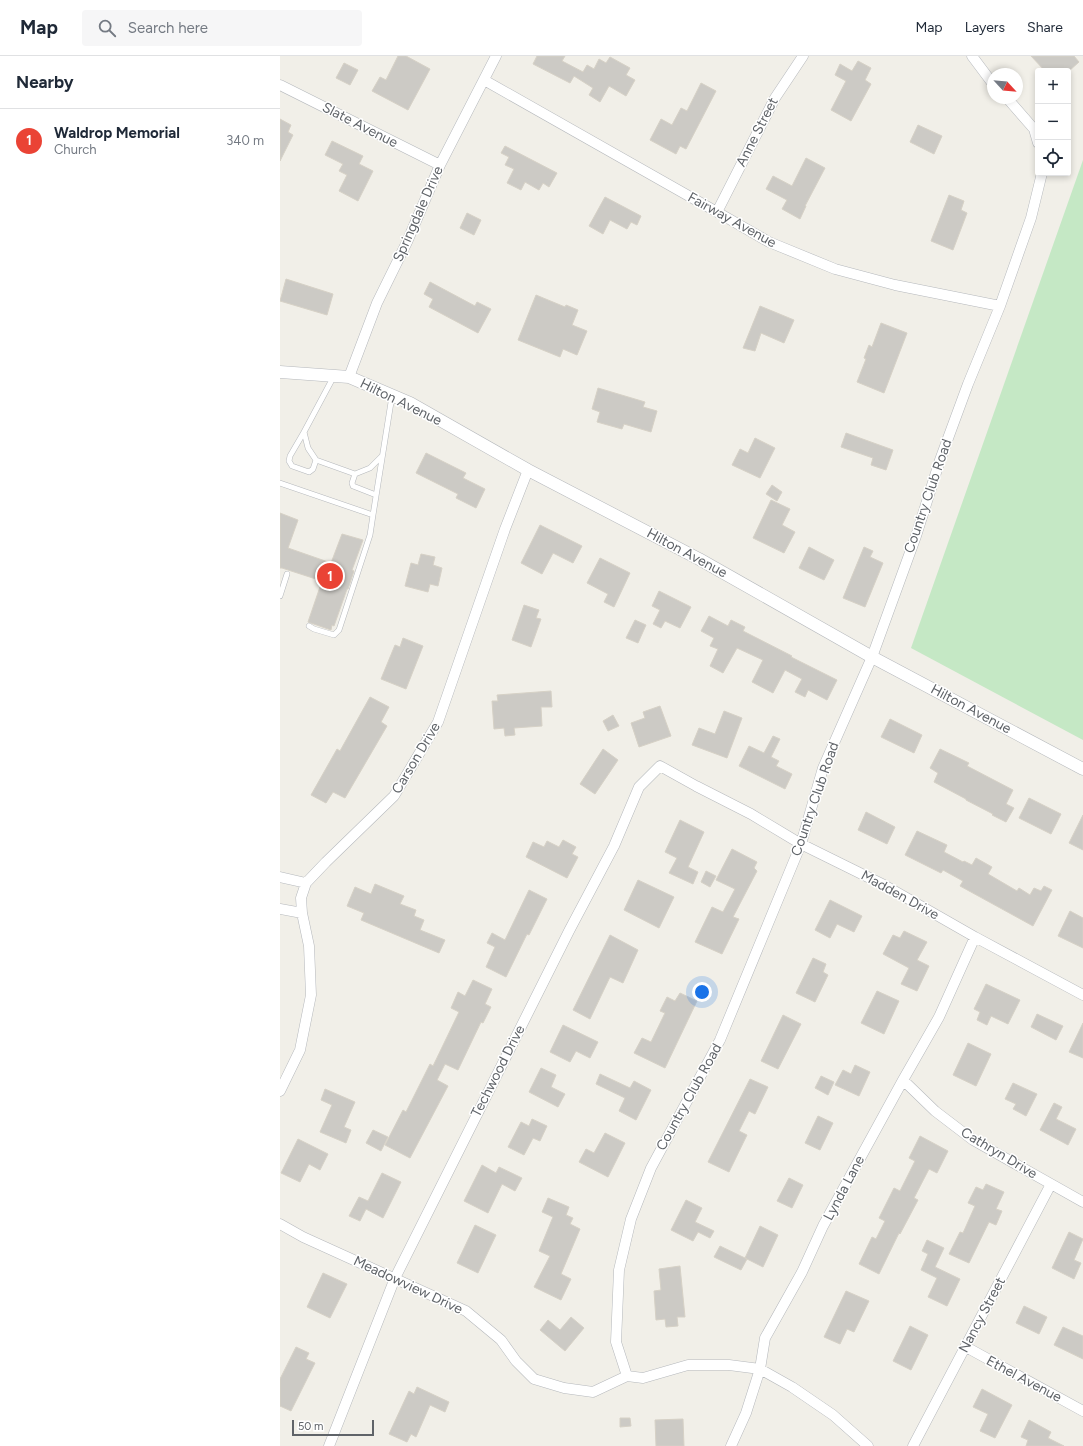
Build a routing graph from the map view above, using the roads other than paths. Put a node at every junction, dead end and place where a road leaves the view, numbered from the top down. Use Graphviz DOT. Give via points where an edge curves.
graph roads {
  1 [pos="496,56"];
  2 [pos="803,56"];
  3 [pos="972,56"];
  4 [pos="987,76"];
  5 [pos="484,80"];
  6 [pos="280,85"];
  7 [pos="1012,104"];
  8 [pos="1037,140"];
  9 [pos="440,165"];
  10 [pos="1041,176"];
  11 [pos="717,212"];
  12 [pos="1000,306"];
  13 [pos="280,372"];
  14 [pos="334,376"];
  15 [pos="349,377"];
  16 [pos="392,395"];
  17 [pos="304,432"];
  18 [pos="382,456"];
  19 [pos="316,460"];
  20 [pos="528,470"];
  21 [pos="355,474"];
  22 [pos="280,483"];
  23 [pos="376,495"];
  24 [pos="373,515"];
  25 [pos="287,574"];
  26 [pos="280,596"];
  27 [pos="309,626"];
  28 [pos="872,657"];
  29 [pos="1083,768"];
  30 [pos="716,797"];
  31 [pos="801,844"];
  32 [pos="280,877"];
  33 [pos="306,883"];
  34 [pos="280,909"];
  35 [pos="302,913"];
  36 [pos="975,937"];
  37 [pos="1083,995"];
  38 [pos="902,1080"];
  39 [pos="280,1091"];
  40 [pos="1051,1184"];
  41 [pos="1083,1202"];
  42 [pos="280,1224"];
  43 [pos="395,1278"];
  44 [pos="966,1347"];
  45 [pos="760,1369"];
  46 [pos="627,1376"];
  47 [pos="1083,1411"];
  48 [pos="329,1446"];
  49 [pos="731,1446"];
  50 [pos="868,1446"];
  51 [pos="913,1446"];
  1 -- 5 [label="street, Springdale Drive"];
  2 -- 11 [label="street, Anne Street" via="775,98"];
  3 -- 4 [label="street"];
  5 -- 9 [label="street, Springdale Drive"];
  5 -- 11 [label="street, Fairway Avenue"];
  6 -- 9 [label="street, Slate Avenue"];
  7 -- 8 [label="street" via="1034,129"];
  9 -- 15 [label="street, Springdale Drive" via="377,303"];
  10 -- 12 [label="street, Country Club Road" via="1031,218"];
  11 -- 12 [label="street, Fairway Avenue" via="769,242 835,269 895,285"];
  12 -- 28 [label="street, Country Club Road" via="968,384"];
  13 -- 14 [label="street, Hilton Avenue"];
  14 -- 15 [label="street, Hilton Avenue"];
  14 -- 17 [label="lane"];
  15 -- 16 [label="street, Hilton Avenue"];
  16 -- 18 [label="lane"];
  16 -- 20 [label="street, Hilton Avenue"];
  17 -- 19 [label="lane" via="308,448"];
  17 -- 19 [label="lane" via="289,461 292,466 309,472"];
  18 -- 21 [label="lane" via="370,468"];
  18 -- 23 [label="lane"];
  19 -- 21 [label="lane"];
  20 -- 28 [label="street, Hilton Avenue" via="698,559"];
  20 -- 33 [label="street, Carson Drive" via="438,722 394,796"];
  21 -- 23 [label="lane" via="353,486"];
  22 -- 24 [label="lane"];
  23 -- 24 [label="lane"];
  24 -- 27 [label="lane" via="370,535 339,630 334,635"];
  25 -- 26 [label="lane"];
  28 -- 29 [label="street, Hilton Avenue"];
  28 -- 31 [label="street, Country Club Road" via="823,768"];
  30 -- 31 [label="street, Madden Drive"];
  30 -- 43 [label="street, Techwood Drive" via="660,766 639,787 614,846 565,938"];
  31 -- 36 [label="street, Madden Drive" via="884,885"];
  31 -- 46 [label="street, Country Club Road" via="720,1040 651,1168 631,1220 619,1270 616,1342"];
  32 -- 33 [label="street"];
  33 -- 35 [label="street, Carson Drive" via="301,898"];
  34 -- 35 [label="street"];
  35 -- 39 [label="street, Carson Drive" via="309,946 311,994 300,1050"];
  36 -- 37 [label="street, Madden Drive"];
  36 -- 38 [label="street, Lynda Lane" via="939,1017"];
  38 -- 40 [label="street, Cathryn Drive" via="935,1111 973,1140"];
  38 -- 45 [label="street, Lynda Lane" via="765,1338"];
  40 -- 41 [label="street, Cathryn Drive"];
  40 -- 44 [label="street, Nancy Street"];
  42 -- 43 [label="street, Meadowview Drive" via="302,1237"];
  43 -- 46 [label="street, Meadowview Drive" via="466,1311 500,1340 516,1361 534,1378 564,1388 593,1392"];
  43 -- 48 [label="street, Techwood Drive"];
  44 -- 47 [label="street, Ethel Avenue"];
  44 -- 51 [label="street, Nancy Street"];
  45 -- 46 [label="street, Meadowview Drive" via="729,1365 688,1365 643,1378"];
  45 -- 49 [label="street, Lynda Lane" via="746,1413"];
  45 -- 50 [label="street, Meadowview Drive" via="833,1415"];
}
